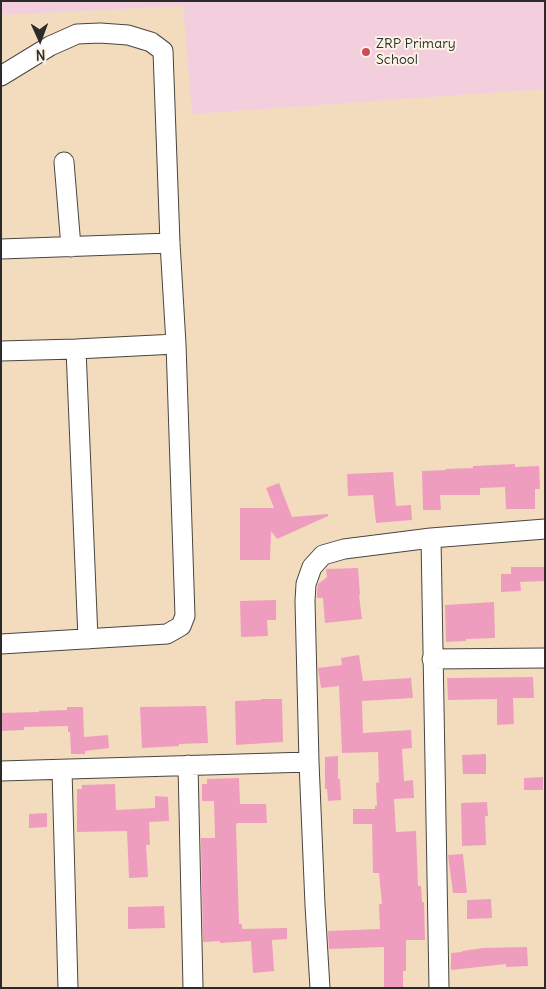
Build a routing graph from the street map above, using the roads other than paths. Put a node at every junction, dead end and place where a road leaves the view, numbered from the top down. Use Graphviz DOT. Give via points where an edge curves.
graph roads {
  1 [pos="1,76"];
  2 [pos="64,162"];
  3 [pos="170,243"];
  4 [pos="71,247"];
  5 [pos="1,250"];
  6 [pos="176,344"];
  7 [pos="76,349"];
  8 [pos="1,351"];
  9 [pos="545,529"];
  10 [pos="431,538"];
  11 [pos="88,639"];
  12 [pos="1,644"];
  13 [pos="545,658"];
  14 [pos="432,659"];
  15 [pos="309,762"];
  16 [pos="188,765"];
  17 [pos="62,770"];
  18 [pos="1,771"];
  19 [pos="68,988"];
  20 [pos="193,988"];
  21 [pos="320,988"];
  22 [pos="439,988"];
  1 -- 3 [label="street" via="50,46 77,34 128,35 151,42 163,51"];
  2 -- 4 [label="street"];
  3 -- 4 [label="street"];
  3 -- 6 [label="street"];
  4 -- 5 [label="street"];
  6 -- 7 [label="street"];
  6 -- 11 [label="street" via="185,616 181,626 166,634"];
  7 -- 8 [label="street"];
  7 -- 11 [label="street"];
  9 -- 10 [label="street"];
  10 -- 14 [label="street"];
  10 -- 15 [label="street" via="344,549 323,555 312,567 305,601"];
  11 -- 12 [label="street"];
  13 -- 14 [label="street"];
  14 -- 22 [label="street"];
  15 -- 16 [label="street"];
  15 -- 21 [label="street"];
  16 -- 17 [label="street"];
  16 -- 20 [label="street"];
  17 -- 18 [label="street"];
  17 -- 19 [label="street"];
}
